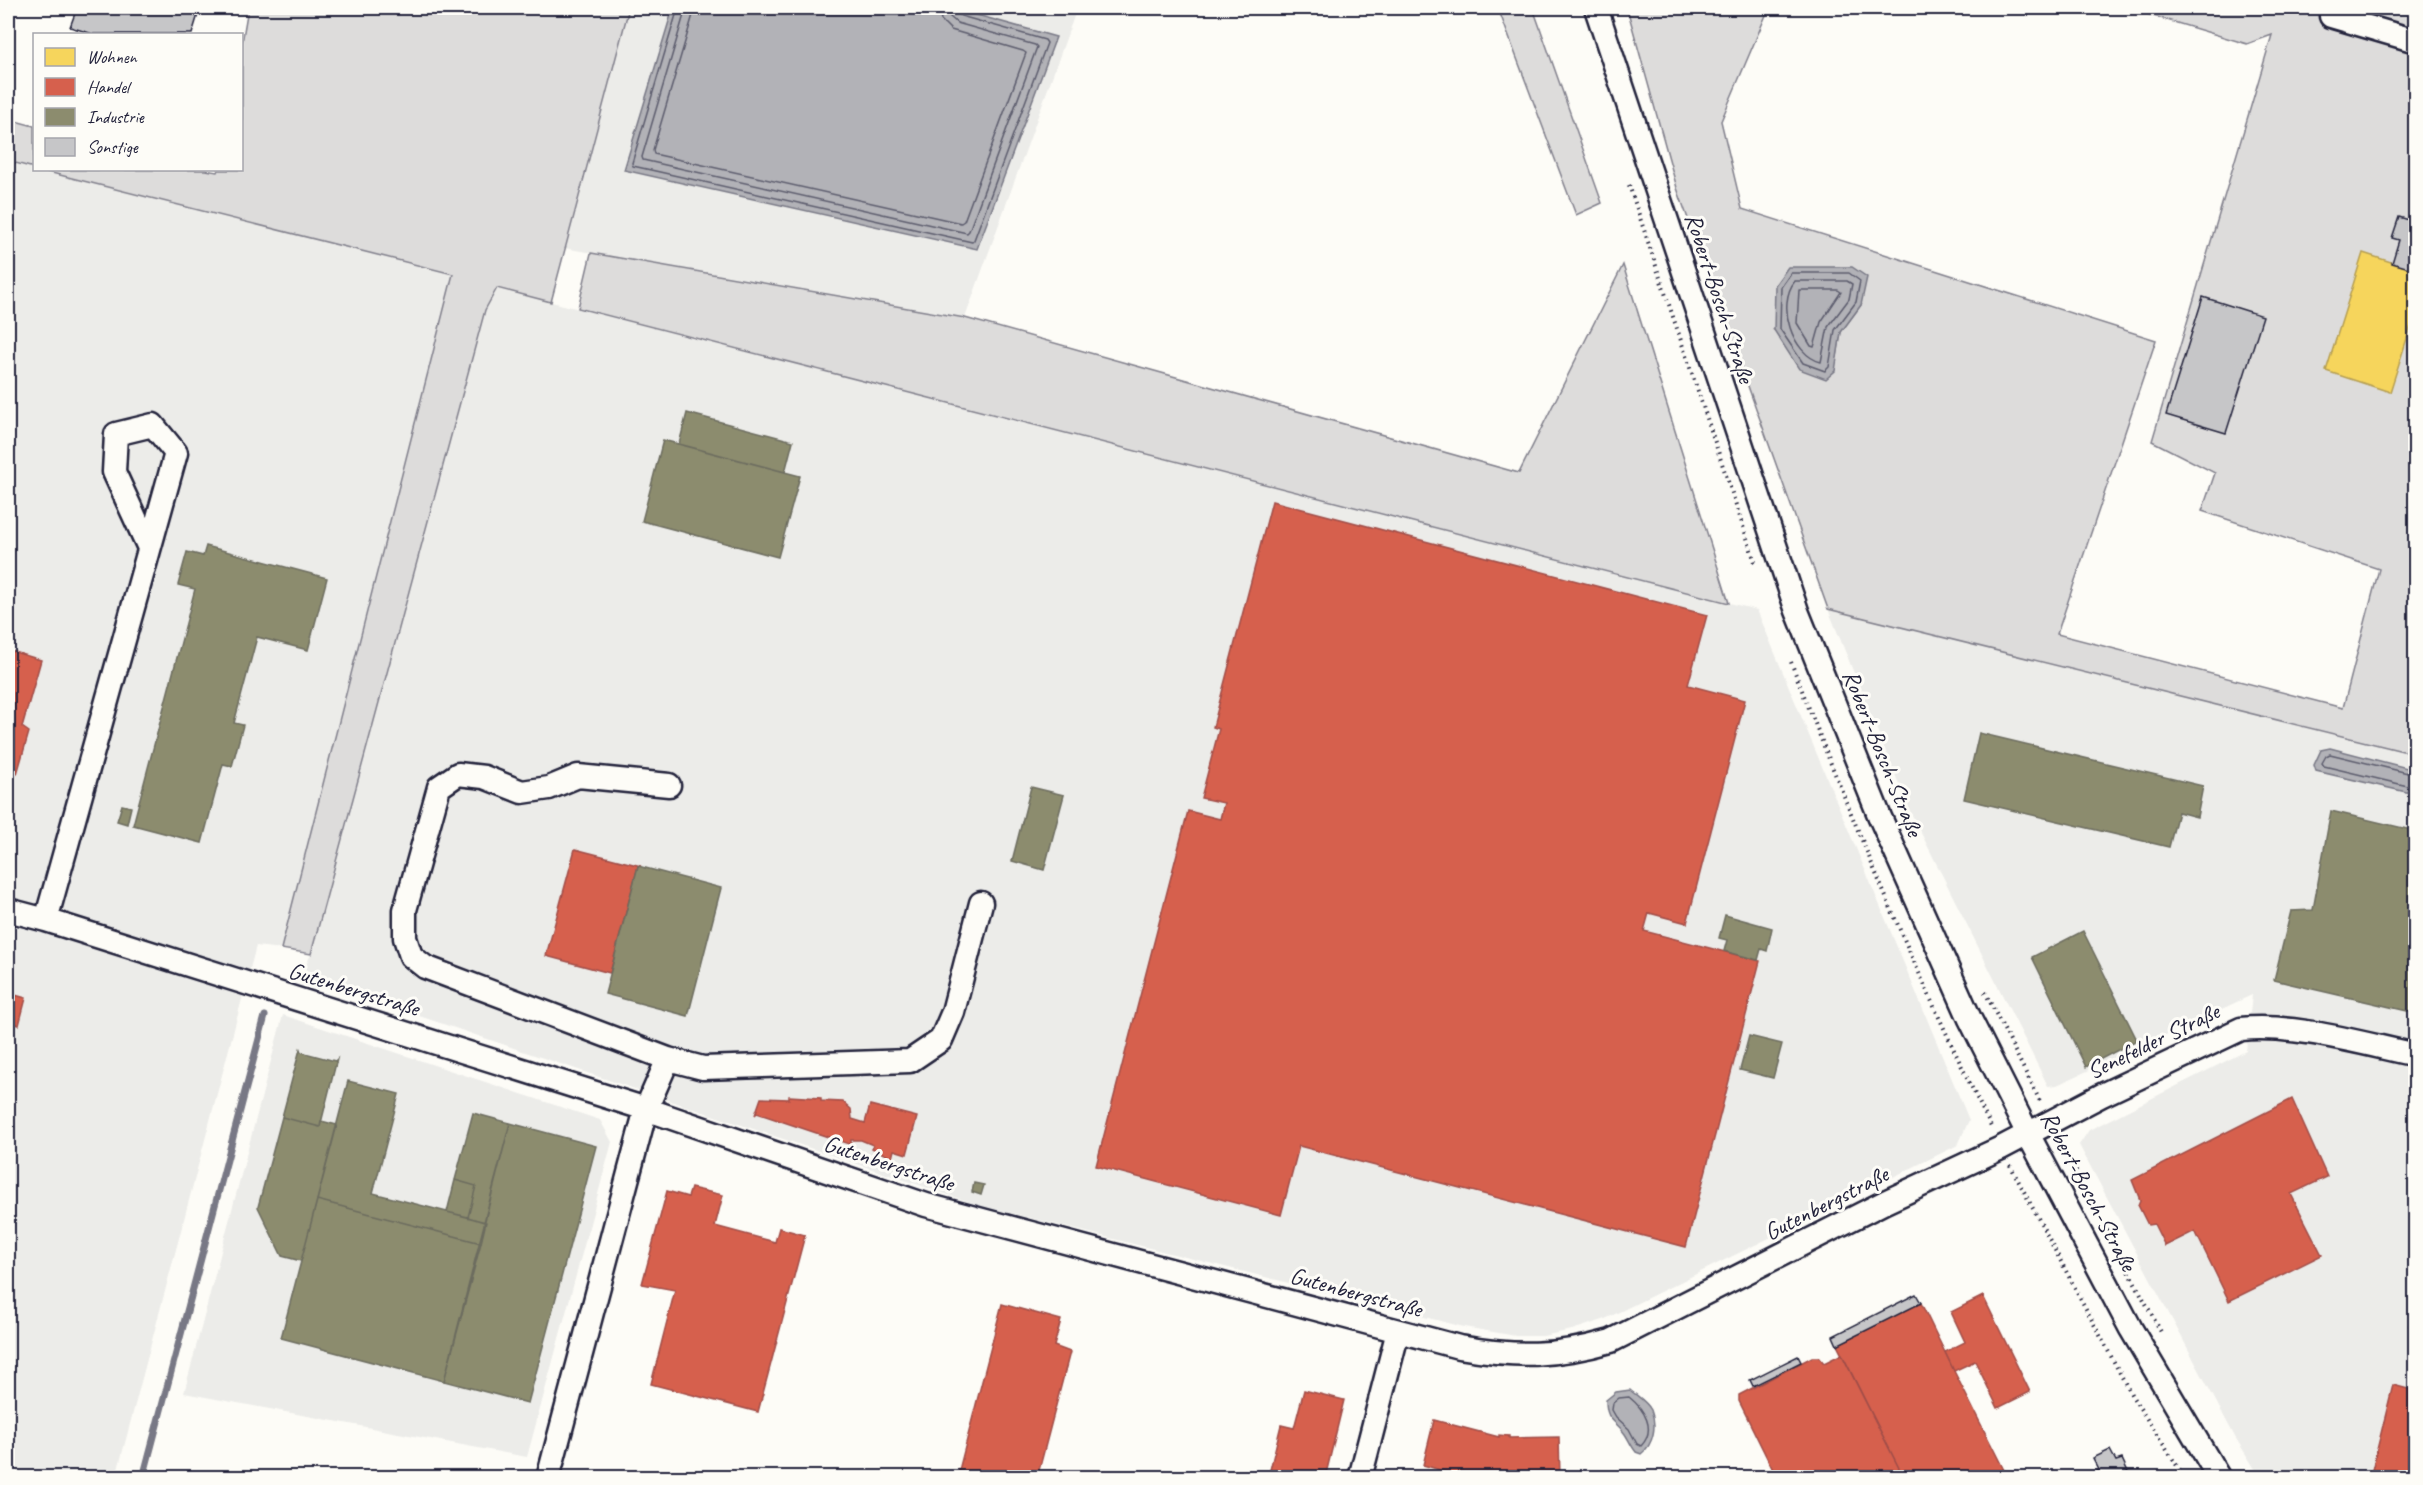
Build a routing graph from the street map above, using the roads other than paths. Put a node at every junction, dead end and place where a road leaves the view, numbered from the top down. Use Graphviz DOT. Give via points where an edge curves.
graph roads {
  1 [pos="1596,8"];
  2 [pos="2331,16"];
  3 [pos="2415,41"];
  4 [pos="149,548"];
  5 [pos="669,785"];
  6 [pos="981,903"];
  7 [pos="8,910"];
  8 [pos="46,921"];
  9 [pos="2415,1054"];
  10 [pos="668,1059"];
  11 [pos="646,1109"];
  12 [pos="2028,1134"];
  13 [pos="1398,1331"];
  14 [pos="548,1478"];
  15 [pos="1360,1478"];
  16 [pos="2219,1478"];
  1 -- 12 [label="street, Robert-Bosch-Straße" via="1797,610 1913,895"];
  2 -- 3 [label="street"];
  4 -- 4 [label="street" via="176,453 153,425 116,434 114,472"];
  4 -- 8 [label="street"];
  5 -- 10 [label="street" via="578,776 549,788 522,792 484,777 458,774 439,787 405,910 405,938 411,956 425,968"];
  6 -- 10 [label="street" via="953,1012 941,1040 910,1061 703,1068"];
  7 -- 8 [label="street, Gutenbergstraße"];
  8 -- 11 [label="street, Gutenbergstraße"];
  9 -- 12 [label="street, Senefelder Straße" via="2283,1028 2241,1029"];
  10 -- 11 [label="street"];
  11 -- 13 [label="street, Gutenbergstraße" via="956,1214"];
  11 -- 14 [label="street"];
  12 -- 13 [label="street, Gutenbergstraße" via="1611,1341 1576,1351 1516,1355 1459,1347"];
  12 -- 16 [label="street, Robert-Bosch-Straße" via="2131,1329"];
  13 -- 15 [label="street"];
}
